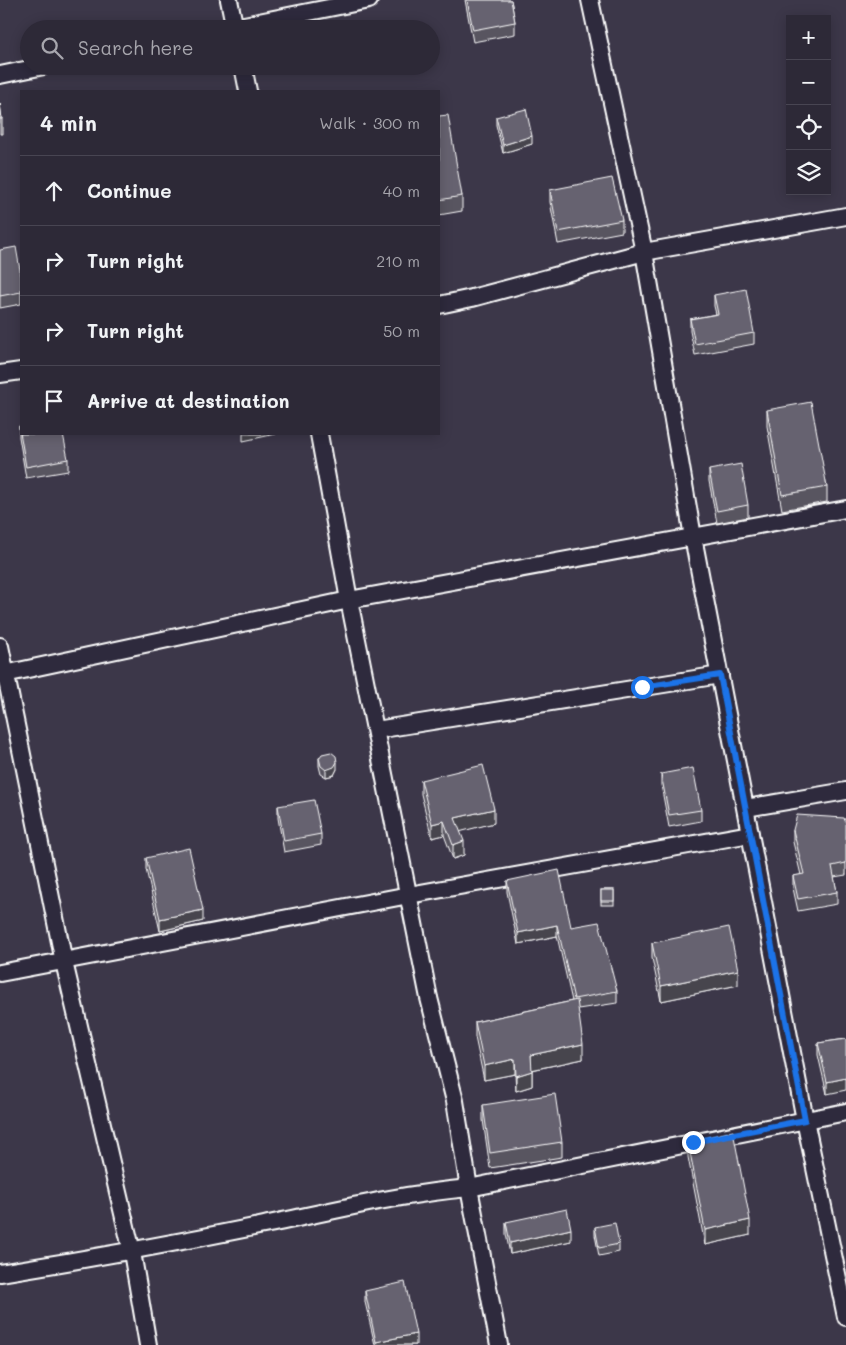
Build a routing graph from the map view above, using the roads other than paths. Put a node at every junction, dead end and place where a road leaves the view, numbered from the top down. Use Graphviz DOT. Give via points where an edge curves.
graph roads {
  1 [pos="229,0"];
  2 [pos="369,0"];
  3 [pos="590,0"];
  4 [pos="230,20"];
  5 [pos="270,20"];
  6 [pos="20,71"];
  7 [pos="0,75"];
  8 [pos="245,75"];
  9 [pos="248,90"];
  10 [pos="846,216"];
  11 [pos="644,252"];
  12 [pos="440,305"];
  13 [pos="20,371"];
  14 [pos="0,374"];
  15 [pos="319,435"];
  16 [pos="846,509"];
  17 [pos="693,536"];
  18 [pos="349,600"];
  19 [pos="0,646"];
  20 [pos="3,675"];
  21 [pos="720,675"];
  22 [pos="376,730"];
  23 [pos="846,791"];
  24 [pos="746,808"];
  25 [pos="750,834"];
  26 [pos="409,895"];
  27 [pos="64,962"];
  28 [pos="0,973"];
  29 [pos="846,1112"];
  30 [pos="805,1120"];
  31 [pos="469,1188"];
  32 [pos="132,1252"];
  33 [pos="0,1274"];
  34 [pos="846,1316"];
  35 [pos="148,1345"];
  36 [pos="500,1345"];
  1 -- 4 [label="street"];
  2 -- 5 [label="street"];
  3 -- 11 [label="street"];
  6 -- 7 [label="street"];
  8 -- 9 [label="street"];
  10 -- 11 [label="street"];
  11 -- 12 [label="street"];
  11 -- 17 [label="street"];
  13 -- 14 [label="street"];
  15 -- 18 [label="street"];
  16 -- 17 [label="street"];
  17 -- 18 [label="street"];
  17 -- 21 [label="street"];
  18 -- 20 [label="street"];
  18 -- 22 [label="street"];
  19 -- 20 [label="street"];
  20 -- 27 [label="street"];
  21 -- 22 [label="street"];
  21 -- 24 [label="street"];
  22 -- 26 [label="street"];
  23 -- 24 [label="street"];
  24 -- 25 [label="street"];
  25 -- 26 [label="street"];
  25 -- 30 [label="street"];
  26 -- 27 [label="street"];
  26 -- 31 [label="street" via="455,1101"];
  27 -- 28 [label="street"];
  27 -- 32 [label="street"];
  29 -- 30 [label="street"];
  30 -- 31 [label="street"];
  30 -- 34 [label="street"];
  31 -- 32 [label="street" via="441,1190"];
  31 -- 36 [label="street"];
  32 -- 33 [label="street"];
  32 -- 35 [label="street"];
}
